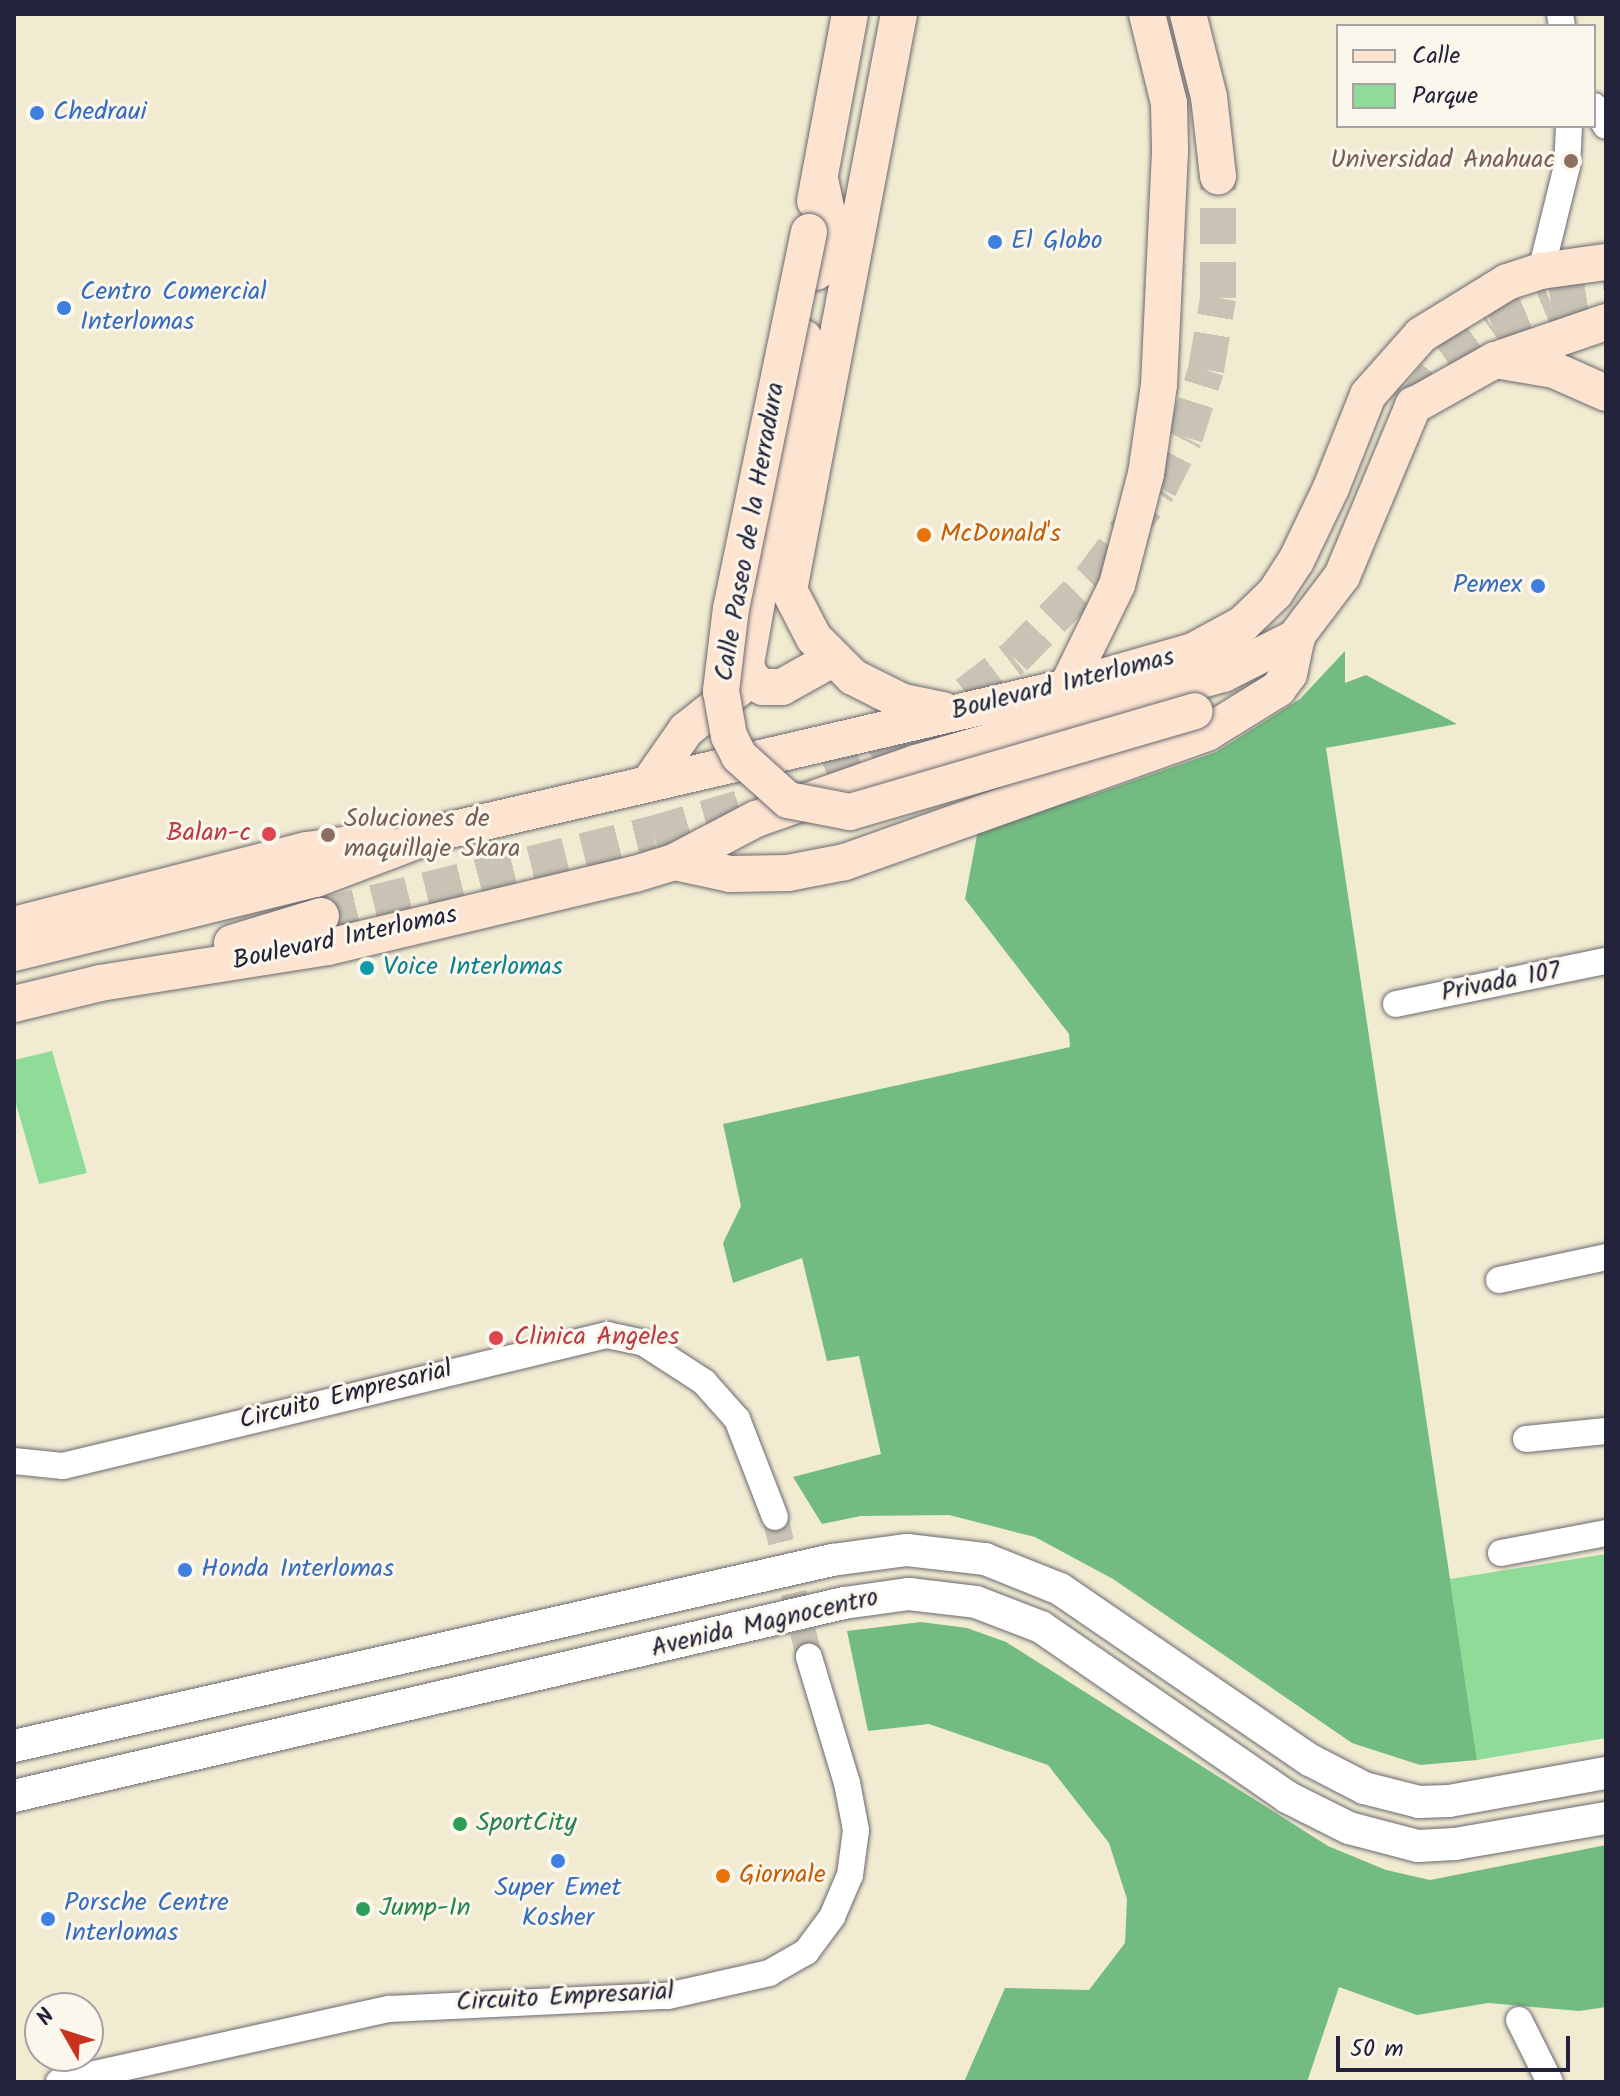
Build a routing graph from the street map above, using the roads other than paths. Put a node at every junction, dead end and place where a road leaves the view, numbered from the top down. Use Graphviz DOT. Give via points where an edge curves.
graph roads {
  1 [pos="850,14"];
  2 [pos="899,14"];
  3 [pos="1147,14"];
  4 [pos="1188,14"];
  5 [pos="1569,128"];
  6 [pos="1218,176"];
  7 [pos="820,179"];
  8 [pos="1606,262"];
  9 [pos="1541,271"];
  10 [pos="1606,322"];
  11 [pos="1495,360"];
  12 [pos="1606,393"];
  13 [pos="1297,637"];
  14 [pos="832,659"];
  15 [pos="751,678"];
  16 [pos="1067,687"];
  17 [pos="957,711"];
  18 [pos="1195,711"];
  19 [pos="649,783"];
  20 [pos="437,833"];
  21 [pos="674,862"];
  22 [pos="321,916"];
  23 [pos="14,925"];
  24 [pos="14,953"];
  25 [pos="1606,961"];
  26 [pos="100,983"];
  27 [pos="14,1004"];
  28 [pos="1396,1004"];
  29 [pos="1606,1257"];
  30 [pos="1499,1280"];
  31 [pos="1606,1431"];
  32 [pos="1526,1439"];
  33 [pos="14,1461"];
  34 [pos="775,1517"];
  35 [pos="1606,1533"];
  36 [pos="1501,1553"];
  37 [pos="809,1657"];
  38 [pos="14,1746"];
  39 [pos="1606,1773"];
  40 [pos="14,1796"];
  41 [pos="1606,1818"];
  42 [pos="1519,2020"];
  43 [pos="59,2082"];
  44 [pos="1550,2082"];
  1 -- 7 [label="main road, Calle Paseo de la Herradura"];
  2 -- 14 [label="main road, Calle Paseo de la Herradura" via="789,590 799,615"];
  3 -- 16 [label="main road" via="1169,103 1159,385 1146,474 1117,585"];
  4 -- 6 [label="main road" via="1209,97"];
  5 -- 9 [label="street" via="1567,166"];
  7 -- 15 [label="main road" via="827,212 746,665"];
  7 -- 18 [label="main road, Calle Paseo de la Herradura, bridge" via="731,608 721,691 729,736 739,756 788,800 850,812"];
  8 -- 9 [label="main road, Boulevard Interlomas"];
  9 -- 16 [label="main road, Boulevard Interlomas" via="1485,293 1448,315 1384,374 1360,411 1296,561 1262,609 1217,640 1172,660"];
  10 -- 11 [label="main road"];
  11 -- 12 [label="main road" via="1554,370"];
  11 -- 13 [label="main road, Boulevard Interlomas" via="1414,405 1354,553"];
  13 -- 18 [label="main road, Boulevard Interlomas" via="1248,684"];
  13 -- 21 [label="main road, Boulevard Interlomas" via="1223,674 916,763 756,819"];
  13 -- 21 [label="main road, Boulevard Interlomas" via="1289,674 1278,689 1207,733 845,862 788,873 730,874"];
  14 -- 15 [label="main road" via="782,687 763,687"];
  14 -- 17 [label="main road, Calle Paseo de la Herradura" via="890,697"];
  15 -- 19 [label="main road" via="686,730"];
  16 -- 17 [label="main road, Boulevard Interlomas"];
  17 -- 19 [label="main road, Boulevard Interlomas"];
  19 -- 20 [label="main road, Boulevard Interlomas"];
  20 -- 23 [label="main road, Boulevard Interlomas" via="307,850"];
  20 -- 24 [label="main road, Boulevard Interlomas" via="316,879"];
  21 -- 26 [label="main road, Boulevard Interlomas" via="328,947"];
  22 -- 26 [label="main road"];
  25 -- 28 [label="street, Privada 107"];
  26 -- 27 [label="main road, Boulevard Interlomas"];
  29 -- 30 [label="street"];
  31 -- 32 [label="street"];
  33 -- 34 [label="street, Circuito Empresarial" via="63,1466 607,1335 644,1343 704,1382 737,1419"];
  35 -- 36 [label="street"];
  37 -- 43 [label="street, Circuito Empresarial" via="856,1830 852,1860 832,1917 806,1952 769,1973 668,1996 389,2009"];
  38 -- 39 [label="street, Avenida Magnocentro" via="832,1560 907,1550 985,1559 1060,1589 1310,1760 1392,1797 1449,1801"];
  40 -- 41 [label="street, Avenida Magnocentro" via="844,1603 909,1594 976,1602 1041,1627 1287,1797 1349,1828 1418,1846"];
  42 -- 44 [label="street"];
}
